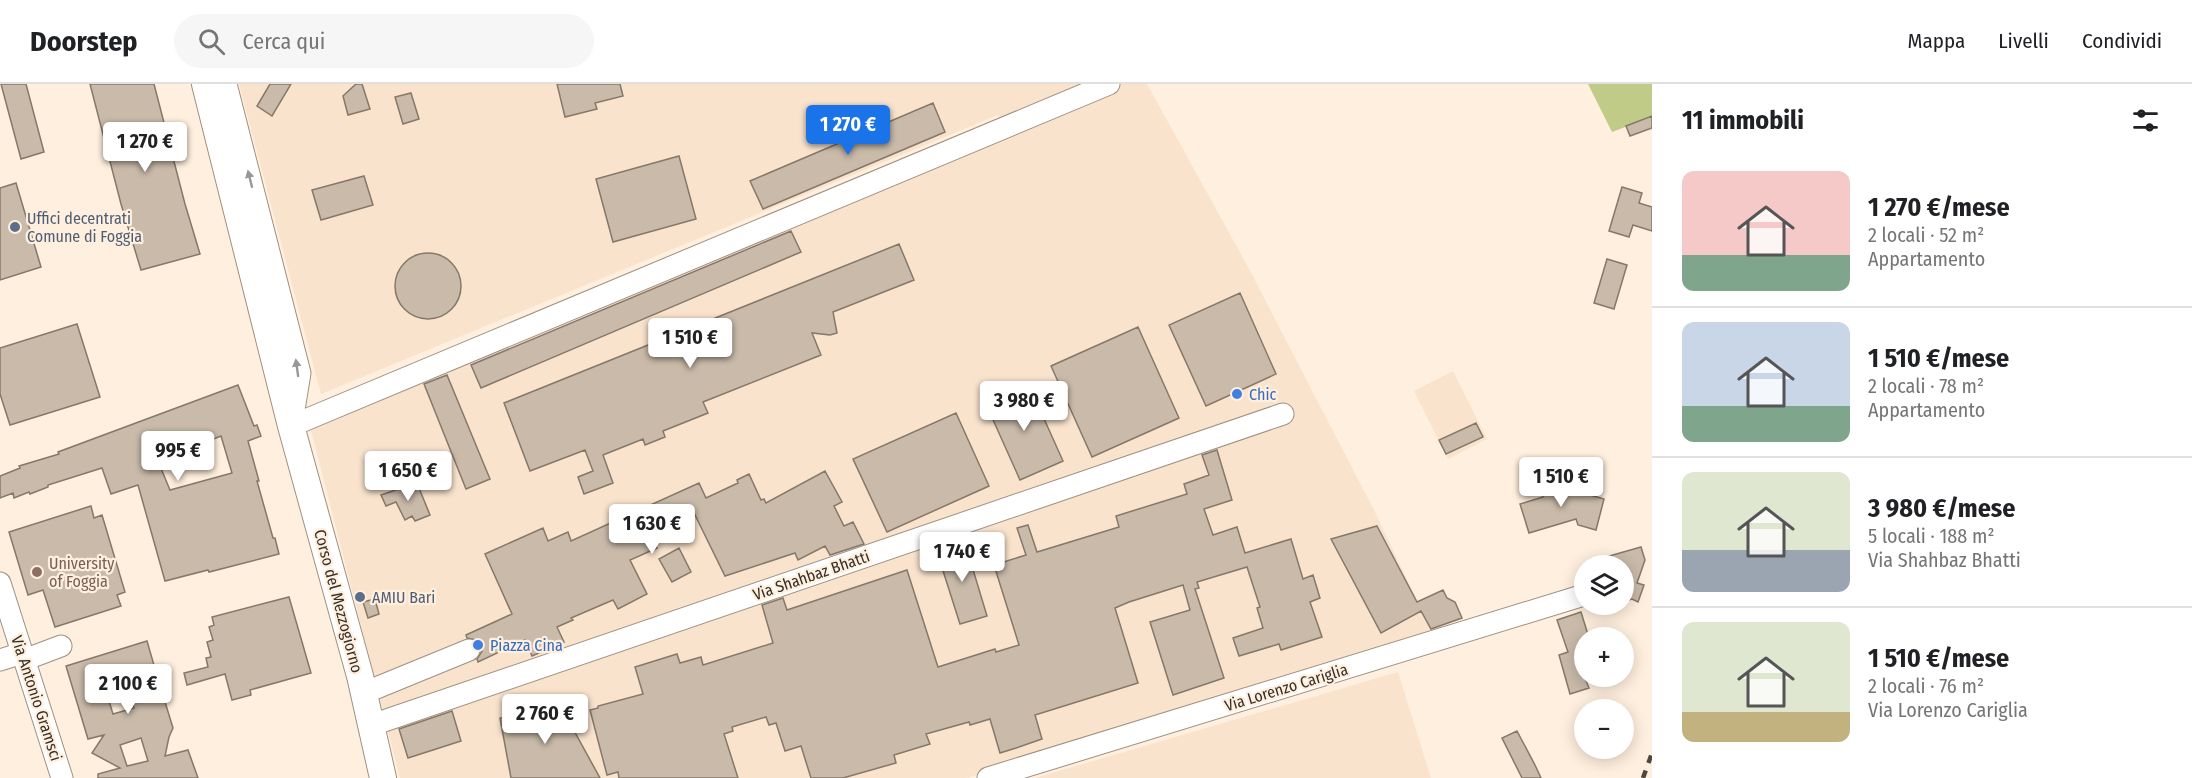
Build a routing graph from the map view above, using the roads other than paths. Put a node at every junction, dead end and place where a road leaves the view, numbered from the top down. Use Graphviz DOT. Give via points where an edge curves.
graph roads {
  1 [pos="205,84"];
  2 [pos="214,84"];
  3 [pos="226,84"];
  4 [pos="1071,84"];
  5 [pos="1109,84"];
  6 [pos="1056,106"];
  7 [pos="240,140"];
  8 [pos="1283,414"];
  9 [pos="291,426"];
  10 [pos="0,583"];
  11 [pos="1574,598"];
  12 [pos="61,646"];
  13 [pos="469,650"];
  14 [pos="23,657"];
  15 [pos="0,660"];
  16 [pos="364,693"];
  17 [pos="372,725"];
  18 [pos="62,778"];
  19 [pos="383,778"];
  20 [pos="988,778"];
  1 -- 9 [label="main road, Corso del Mezzogiorno"];
  2 -- 7 [label="street"];
  3 -- 7 [label="street, Corso del Mezzogiorno"];
  4 -- 6 [label="street"];
  5 -- 6 [label="street"];
  6 -- 9 [label="street"];
  9 -- 7 [label="street, Corso del Mezzogiorno, one-way" via="300,373"];
  8 -- 17 [label="street, Via Shahbaz Bhatti"];
  9 -- 16 [label="main road, Corso del Mezzogiorno"];
  10 -- 14 [label="street, Via Antonio Gramsci"];
  11 -- 20 [label="street, Via Lorenzo Cariglia"];
  12 -- 14 [label="street"];
  13 -- 16 [label="street"];
  14 -- 15 [label="street"];
  14 -- 18 [label="street, Via Antonio Gramsci"];
  16 -- 17 [label="main road, Corso del Mezzogiorno"];
  17 -- 19 [label="main road, Corso del Mezzogiorno"];
}
